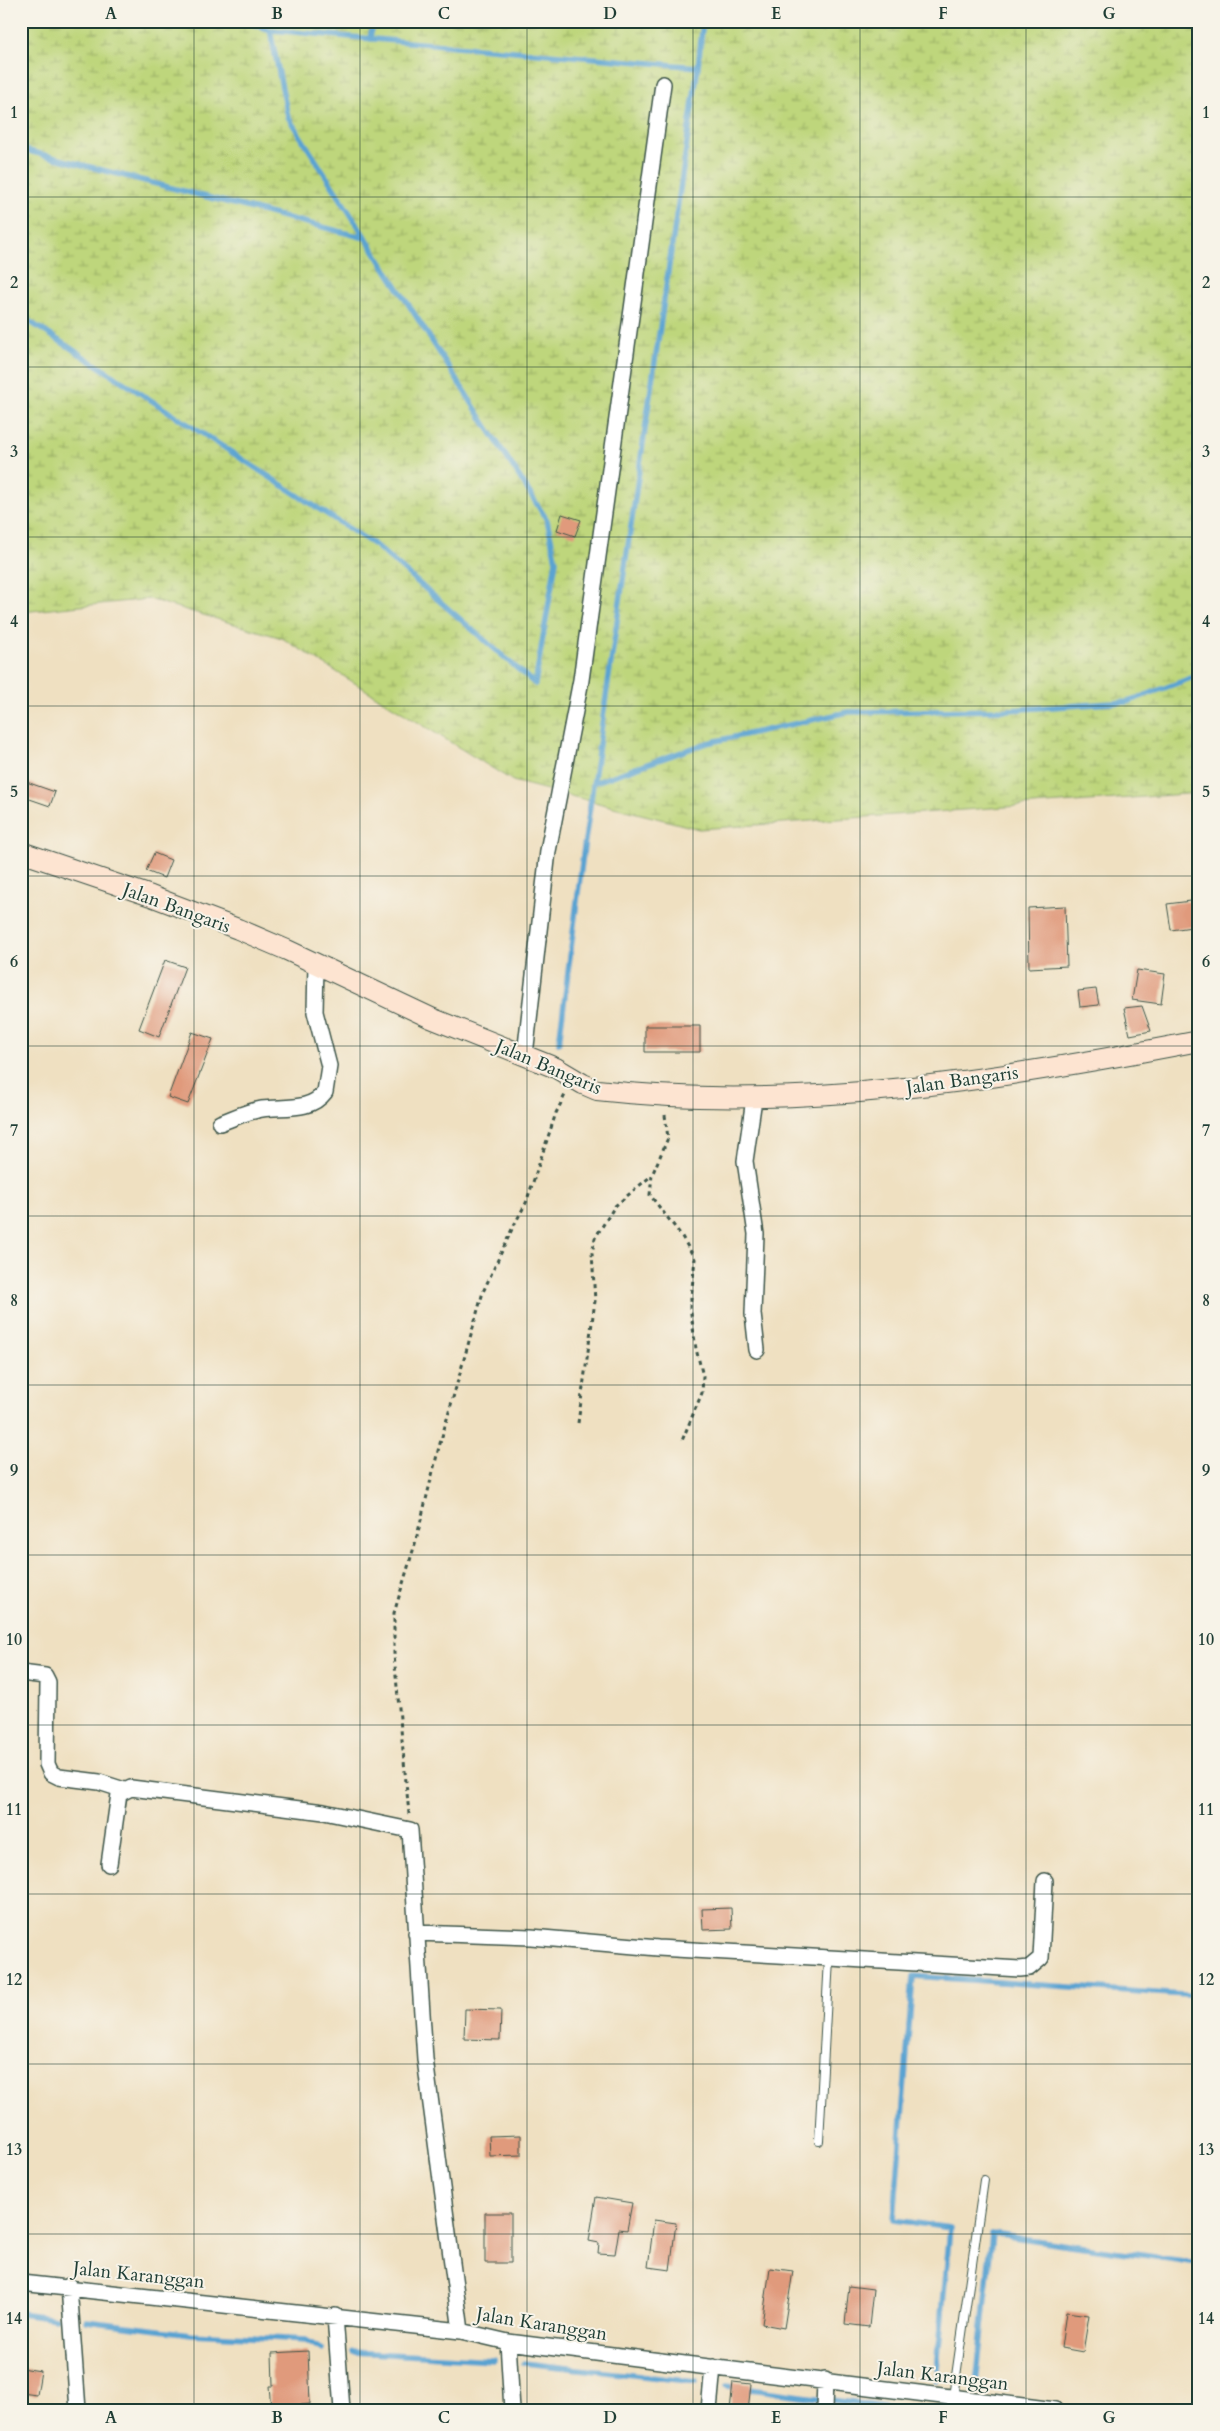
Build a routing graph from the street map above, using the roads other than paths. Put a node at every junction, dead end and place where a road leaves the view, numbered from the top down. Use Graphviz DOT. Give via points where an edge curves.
graph roads {
  1 [pos="663,84"];
  2 [pos="21,852"];
  3 [pos="316,964"];
  4 [pos="1199,1041"];
  5 [pos="525,1055"];
  6 [pos="754,1099"];
  7 [pos="220,1122"];
  8 [pos="757,1350"];
  9 [pos="21,1673"];
  10 [pos="124,1790"];
  11 [pos="109,1864"];
  12 [pos="1044,1881"];
  13 [pos="416,1933"];
  14 [pos="829,1959"];
  15 [pos="818,2140"];
  16 [pos="984,2180"];
  17 [pos="21,2282"];
  18 [pos="69,2286"];
  19 [pos="335,2316"];
  20 [pos="461,2331"];
  21 [pos="508,2342"];
  22 [pos="713,2367"];
  23 [pos="825,2380"];
  24 [pos="954,2397"];
  25 [pos="78,2410"];
  26 [pos="342,2410"];
  27 [pos="512,2410"];
  28 [pos="709,2410"];
  29 [pos="824,2410"];
  30 [pos="1055,2410"];
  1 -- 5 [label="street" via="581,680 548,851"];
  2 -- 3 [label="street, Jalan Bangaris" via="238,929"];
  3 -- 5 [label="street, Jalan Bangaris" via="431,1018"];
  3 -- 7 [label="street" via="315,1012 329,1066 326,1092 313,1103 303,1106 261,1109"];
  4 -- 6 [label="street, Jalan Bangaris" via="885,1090"];
  5 -- 6 [label="street, Jalan Bangaris" via="597,1090"];
  6 -- 8 [label="street" via="744,1161 756,1234 753,1314"];
  9 -- 10 [label="street" via="41,1674 48,1682 47,1764 51,1773"];
  10 -- 11 [label="street" via="116,1804"];
  10 -- 13 [label="street" via="177,1792 294,1808 410,1830"];
  12 -- 14 [label="street" via="1041,1958 1029,1968 970,1968"];
  13 -- 14 [label="street" via="531,1937"];
  13 -- 20 [label="street" via="425,2059"];
  14 -- 15 [label="lane"];
  16 -- 24 [label="lane"];
  17 -- 18 [label="street, Jalan Karanggan"];
  18 -- 19 [label="street, Jalan Karanggan"];
  18 -- 25 [label="street"];
  19 -- 20 [label="street, Jalan Karanggan"];
  19 -- 26 [label="street"];
  20 -- 21 [label="street, Jalan Karanggan"];
  21 -- 22 [label="street, Jalan Karanggan"];
  21 -- 27 [label="street"];
  22 -- 23 [label="street, Jalan Karanggan"];
  22 -- 28 [label="street"];
  23 -- 24 [label="street, Jalan Karanggan"];
  23 -- 29 [label="street"];
  24 -- 30 [label="street, Jalan Karanggan"];
}
